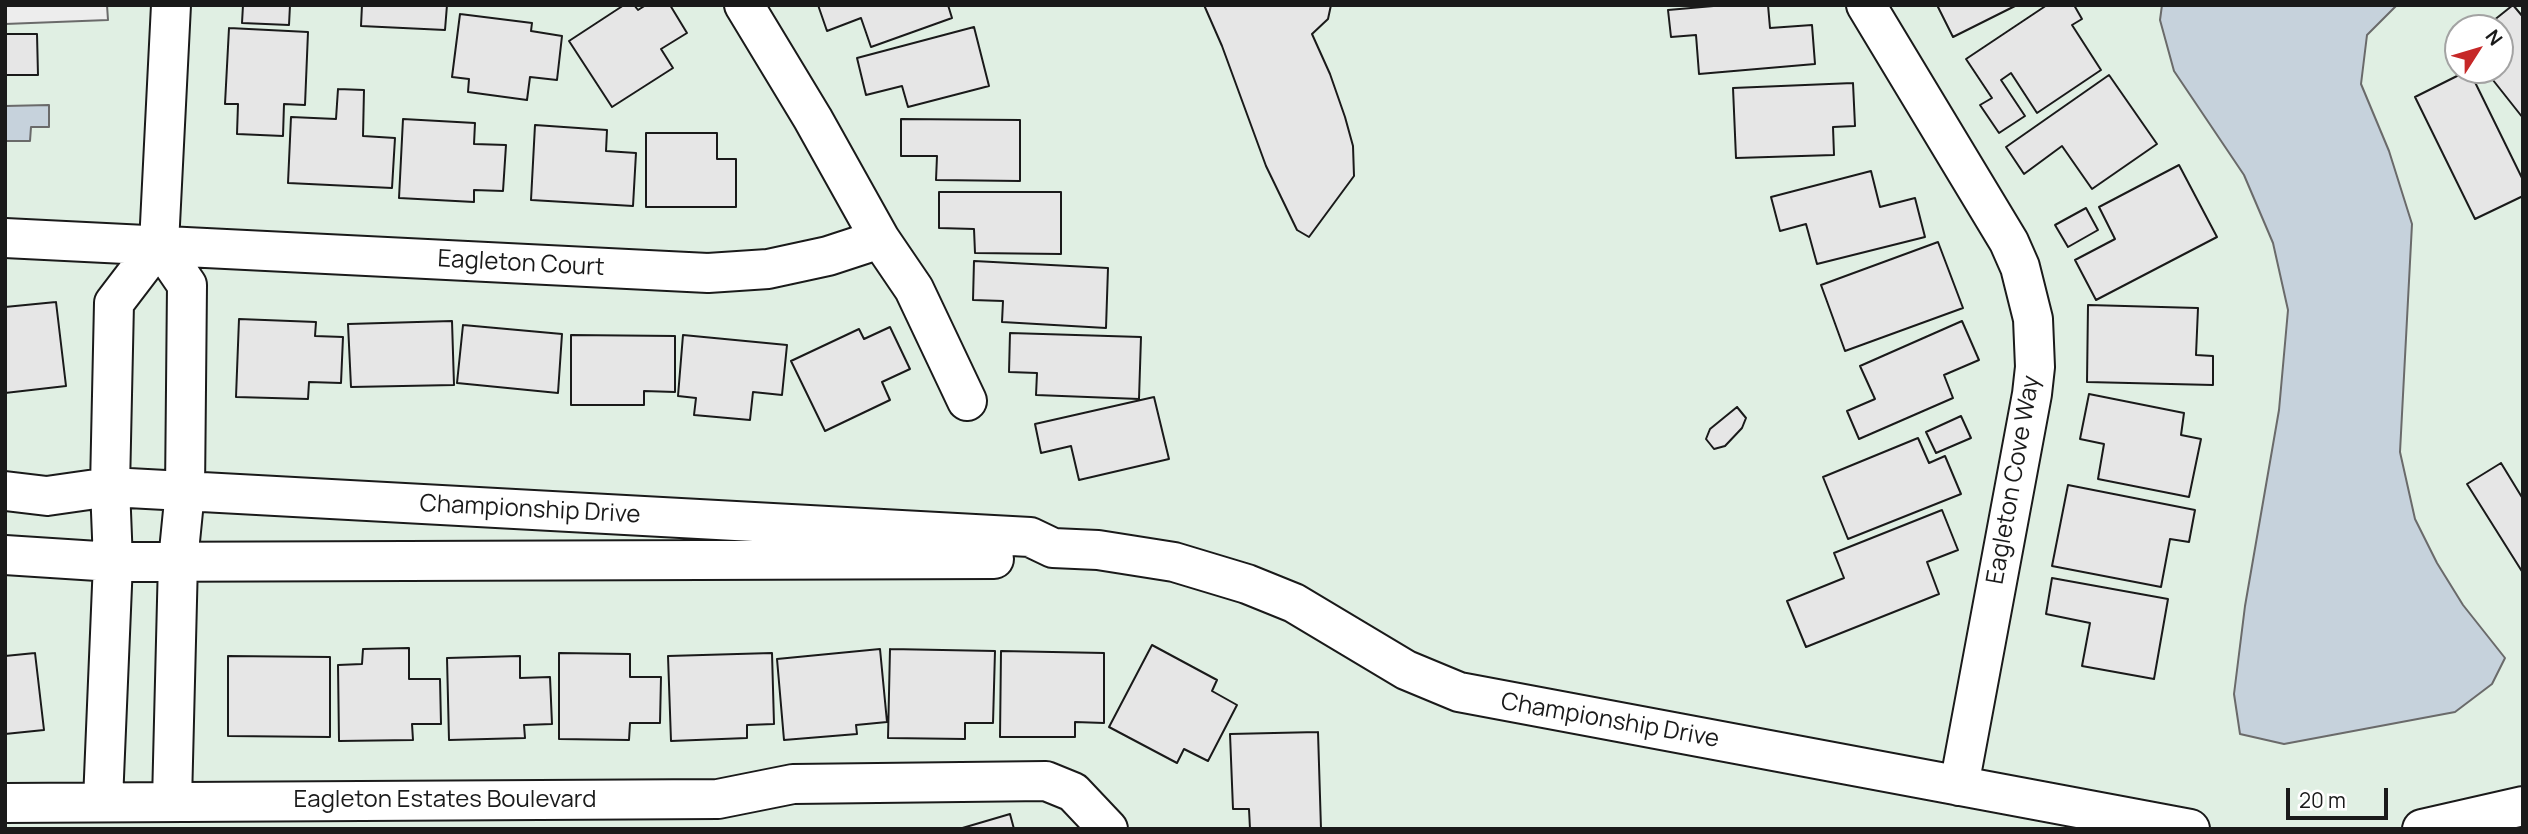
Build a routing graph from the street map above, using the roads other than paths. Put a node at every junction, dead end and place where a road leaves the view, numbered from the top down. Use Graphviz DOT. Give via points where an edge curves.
graph roads {
  1 [pos="172,5"];
  2 [pos="744,5"];
  3 [pos="1866,5"];
  4 [pos="5,237"];
  5 [pos="880,239"];
  6 [pos="159,244"];
  7 [pos="967,401"];
  8 [pos="110,487"];
  9 [pos="5,491"];
  10 [pos="185,491"];
  11 [pos="1053,548"];
  12 [pos="5,555"];
  13 [pos="178,561"];
  14 [pos="113,562"];
  15 [pos="1959,786"];
  16 [pos="103,801"];
  17 [pos="172,801"];
  18 [pos="5,803"];
  19 [pos="2523,806"];
  20 [pos="719,814"];
  21 [pos="1108,829"];
  22 [pos="2190,829"];
  23 [pos="2422,829"];
  1 -- 6 [label="street"];
  2 -- 5 [label="street"];
  3 -- 15 [label="street, Eagleton Cove Way" via="2008,242 2020,267 2033,319 2032,394"];
  4 -- 6 [label="street, Eagleton Court"];
  5 -- 6 [label="street, Eagleton Court" via="768,269 708,273"];
  5 -- 7 [label="street" via="914,289"];
  6 -- 8 [label="street" via="114,303"];
  6 -- 10 [label="street" via="187,285"];
  8 -- 9 [label="street, Championship Drive" via="47,496"];
  8 -- 10 [label="street, Championship Drive"];
  8 -- 14 [label="street"];
  10 -- 11 [label="street, Championship Drive" via="1030,537"];
  10 -- 13 [label="street"];
  11 -- 13 [label="street, Championship Drive" via="1034,558"];
  11 -- 15 [label="street, Championship Drive" via="1174,562 1247,584 1294,603 1406,670 1459,692"];
  12 -- 14 [label="street, Championship Drive"];
  13 -- 14 [label="street, Championship Drive"];
  13 -- 17 [label="street"];
  14 -- 16 [label="street"];
  15 -- 22 [label="street, Championship Drive"];
  16 -- 17 [label="street, Eagleton Estates Boulevard"];
  16 -- 18 [label="street, Eagleton Estates Boulevard"];
  17 -- 20 [label="street, Eagleton Estates Boulevard"];
  19 -- 23 [label="street"];
  20 -- 21 [label="street, Eagleton Estates Boulevard" via="744,796 793,784 1046,781 1073,792"];
}
